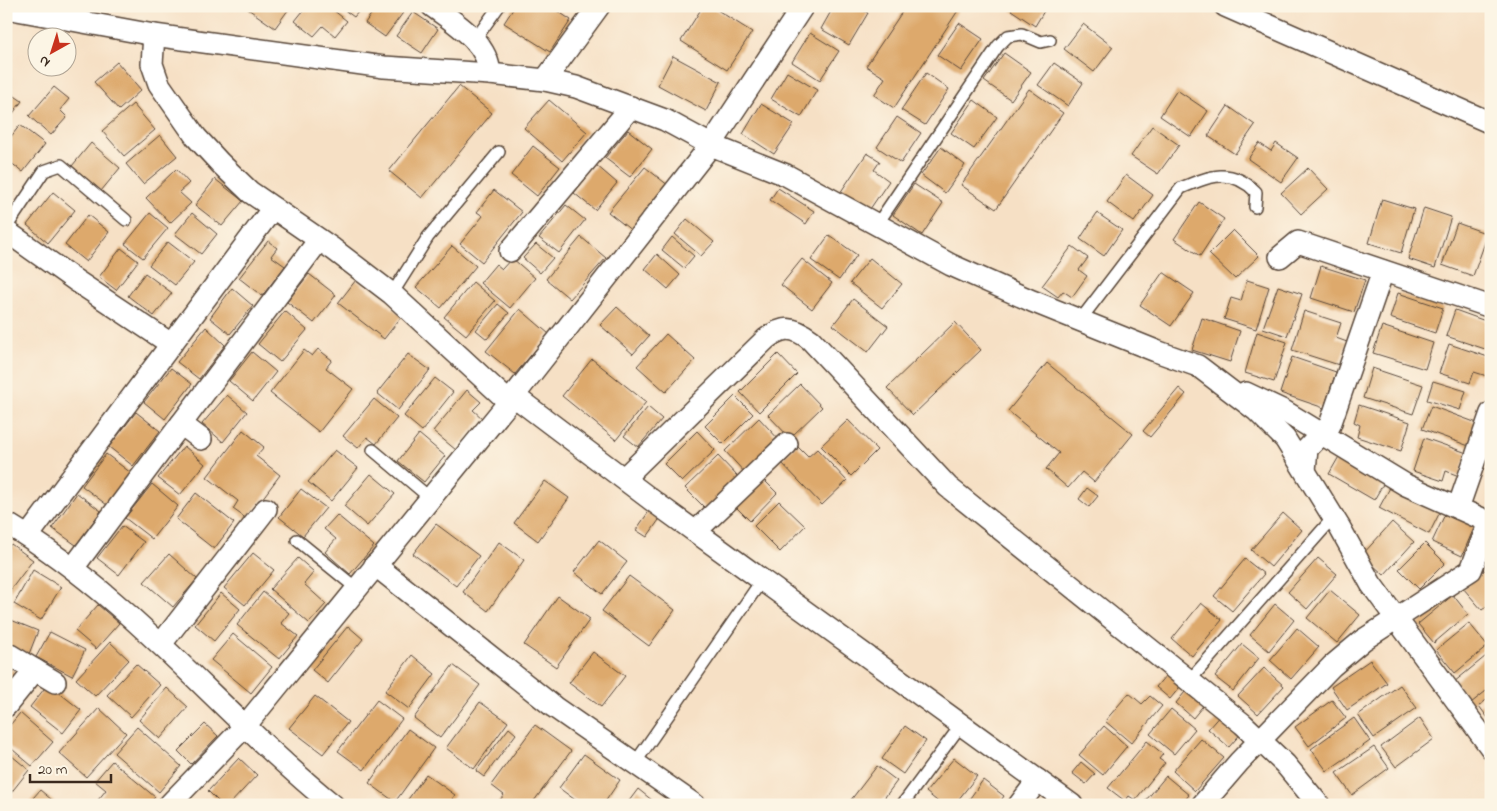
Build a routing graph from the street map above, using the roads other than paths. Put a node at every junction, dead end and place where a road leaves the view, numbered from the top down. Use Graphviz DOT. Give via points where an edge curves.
graph roads {
  1 [pos="432,6"];
  2 [pos="500,6"];
  3 [pos="599,6"];
  4 [pos="804,6"];
  5 [pos="1226,6"];
  6 [pos="6,8"];
  7 [pos="154,35"];
  8 [pos="1050,40"];
  9 [pos="474,41"];
  10 [pos="490,74"];
  11 [pos="545,80"];
  12 [pos="631,107"];
  13 [pos="1491,123"];
  14 [pos="711,145"];
  15 [pos="499,152"];
  16 [pos="1255,207"];
  17 [pos="273,208"];
  18 [pos="126,220"];
  19 [pos="876,226"];
  20 [pos="6,229"];
  21 [pos="320,240"];
  22 [pos="510,252"];
  23 [pos="1280,257"];
  24 [pos="1383,271"];
  25 [pos="392,294"];
  26 [pos="1491,307"];
  27 [pos="1081,319"];
  28 [pos="171,344"];
  29 [pos="1229,391"];
  30 [pos="512,399"];
  31 [pos="1491,413"];
  32 [pos="182,424"];
  33 [pos="1322,434"];
  34 [pos="201,439"];
  35 [pos="787,444"];
  36 [pos="374,450"];
  37 [pos="1305,470"];
  38 [pos="624,478"];
  39 [pos="430,498"];
  40 [pos="1458,508"];
  41 [pos="266,509"];
  42 [pos="1334,518"];
  43 [pos="6,523"];
  44 [pos="696,532"];
  45 [pos="28,536"];
  46 [pos="297,540"];
  47 [pos="375,565"];
  48 [pos="73,568"];
  49 [pos="762,580"];
  50 [pos="356,588"];
  51 [pos="1396,619"];
  52 [pos="161,644"];
  53 [pos="10,655"];
  54 [pos="35,670"];
  55 [pos="1188,681"];
  56 [pos="55,682"];
  57 [pos="6,706"];
  58 [pos="961,725"];
  59 [pos="245,726"];
  60 [pos="1260,739"];
  61 [pos="1491,748"];
  62 [pos="636,764"];
  63 [pos="1038,780"];
  64 [pos="169,805"];
  65 [pos="333,805"];
  66 [pos="695,805"];
  67 [pos="902,805"];
  68 [pos="1019,805"];
  69 [pos="1072,805"];
  70 [pos="1202,805"];
  71 [pos="1320,805"];
  1 -- 9 [label="street" via="468,32"];
  2 -- 9 [label="lane"];
  3 -- 11 [label="street"];
  4 -- 14 [label="street"];
  5 -- 13 [label="street"];
  6 -- 7 [label="street"];
  7 -- 10 [label="street" via="384,67"];
  7 -- 17 [label="street" via="152,64 159,84 174,106 220,163 250,192"];
  8 -- 19 [label="lane" via="1041,42 1022,34 1008,36 998,46"];
  9 -- 10 [label="street" via="487,58"];
  10 -- 11 [label="street"];
  11 -- 12 [label="street" via="576,87"];
  12 -- 14 [label="street" via="665,120"];
  12 -- 22 [label="street"];
  14 -- 19 [label="street" via="786,175"];
  14 -- 30 [label="street"];
  15 -- 25 [label="lane" via="428,237"];
  16 -- 27 [label="lane" via="1256,192 1243,179 1225,175 1181,188"];
  17 -- 21 [label="street"];
  17 -- 28 [label="street"];
  18 -- 20 [label="lane" via="61,165 44,171"];
  19 -- 27 [label="street" via="951,265"];
  20 -- 28 [label="street" via="74,280"];
  21 -- 25 [label="street"];
  21 -- 32 [label="street"];
  23 -- 24 [label="street" via="1298,242"];
  24 -- 26 [label="street"];
  24 -- 33 [label="street" via="1330,426"];
  25 -- 30 [label="street"];
  27 -- 29 [label="street" via="1198,366"];
  28 -- 45 [label="street"];
  29 -- 33 [label="street" via="1237,390 1254,396"];
  29 -- 37 [label="street" via="1257,411 1285,439"];
  30 -- 38 [label="street"];
  30 -- 39 [label="street"];
  31 -- 40 [label="street"];
  32 -- 34 [label="street"];
  32 -- 48 [label="street"];
  33 -- 37 [label="street" via="1307,450"];
  33 -- 40 [label="street" via="1406,485"];
  35 -- 44 [label="street"];
  36 -- 39 [label="lane"];
  37 -- 42 [label="street"];
  38 -- 44 [label="street"];
  38 -- 55 [label="street" via="778,330 801,332 948,487"];
  39 -- 47 [label="street"];
  40 -- 51 [label="street" via="1489,522 1471,570"];
  41 -- 52 [label="street"];
  42 -- 51 [label="street" via="1371,584"];
  42 -- 55 [label="lane"];
  43 -- 45 [label="street"];
  44 -- 49 [label="street"];
  45 -- 48 [label="street"];
  46 -- 50 [label="lane"];
  47 -- 50 [label="street"];
  47 -- 62 [label="street" via="495,661"];
  48 -- 52 [label="street" via="124,608"];
  49 -- 58 [label="street"];
  49 -- 62 [label="lane"];
  50 -- 59 [label="street"];
  51 -- 60 [label="street" via="1363,640 1332,666"];
  51 -- 61 [label="street"];
  52 -- 59 [label="street"];
  53 -- 54 [label="street"];
  54 -- 56 [label="street"];
  54 -- 57 [label="street"];
  55 -- 60 [label="street"];
  58 -- 63 [label="street"];
  58 -- 67 [label="lane"];
  59 -- 64 [label="street"];
  59 -- 65 [label="street"];
  60 -- 70 [label="street"];
  60 -- 71 [label="street"];
  62 -- 66 [label="street"];
  63 -- 68 [label="street"];
  63 -- 69 [label="street"];
}
